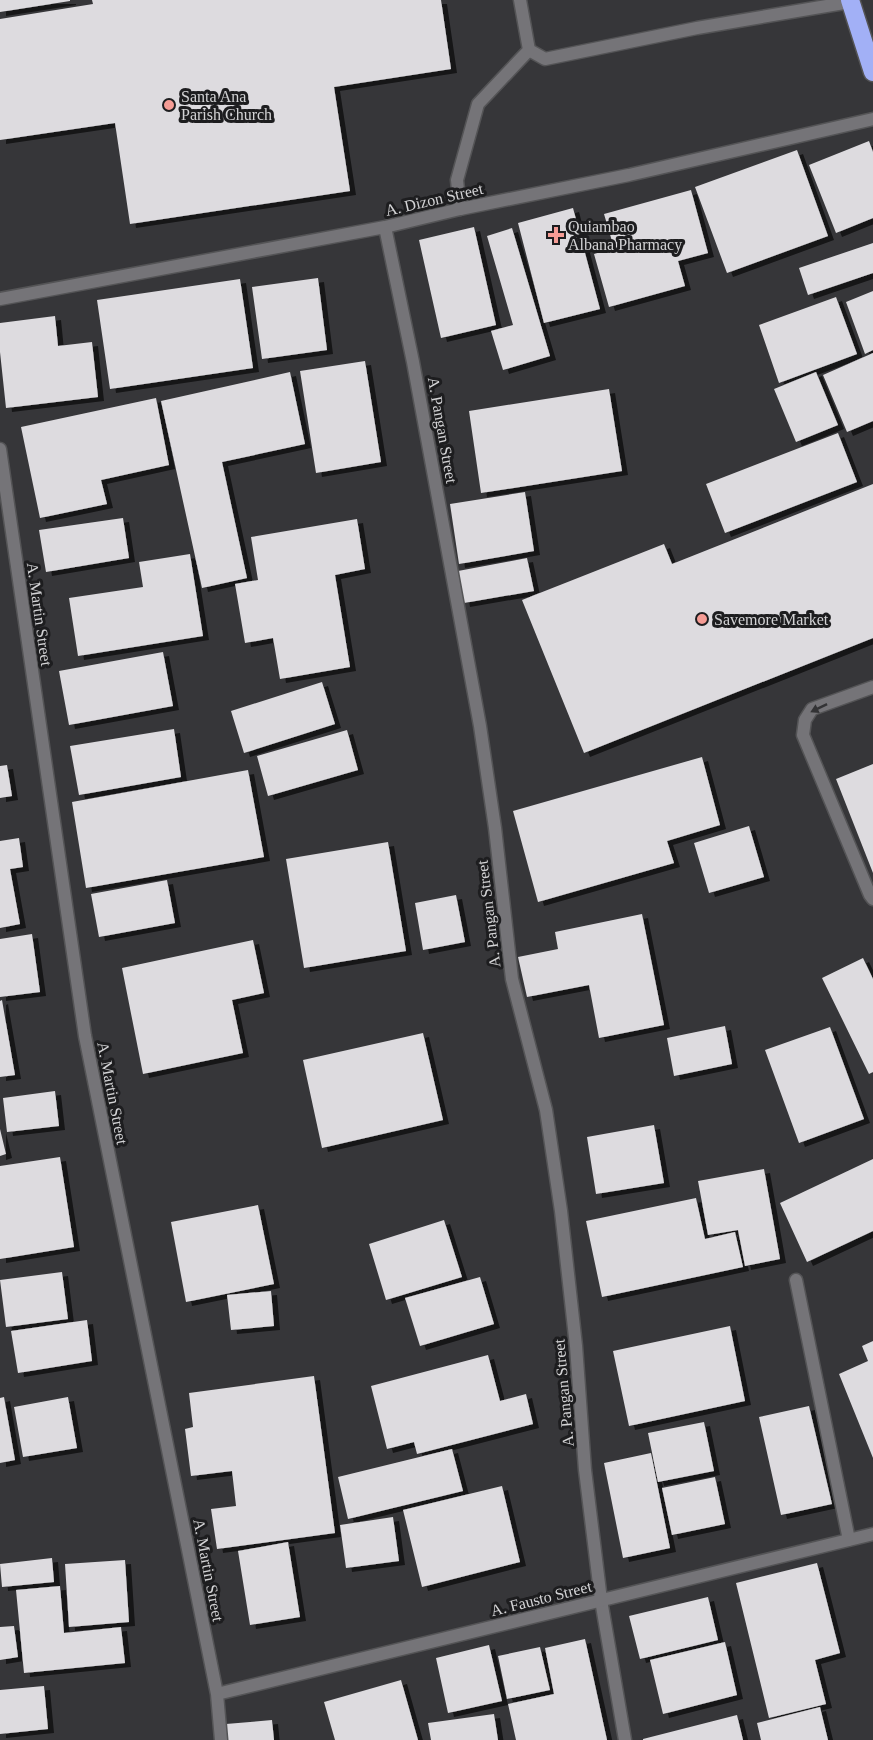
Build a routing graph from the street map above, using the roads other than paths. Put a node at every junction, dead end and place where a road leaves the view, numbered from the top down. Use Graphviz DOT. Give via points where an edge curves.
graph roads {
  1 [pos="520,0"];
  2 [pos="850,1"];
  3 [pos="529,50"];
  4 [pos="873,72"];
  5 [pos="873,118"];
  6 [pos="460,209"];
  7 [pos="385,227"];
  8 [pos="0,299"];
  9 [pos="0,449"];
  10 [pos="873,687"];
  11 [pos="873,899"];
  12 [pos="796,1281"];
  13 [pos="873,1534"];
  14 [pos="849,1540"];
  15 [pos="601,1600"];
  16 [pos="217,1694"];
  17 [pos="221,1740"];
  18 [pos="626,1740"];
  1 -- 3 [label="street"];
  2 -- 3 [label="street" via="544,59"];
  2 -- 4 [label="highway"];
  3 -- 6 [label="street" via="478,104 457,180"];
  5 -- 6 [label="street, A. Dizon Street" via="629,175"];
  6 -- 7 [label="street, A. Dizon Street"];
  7 -- 8 [label="street, A. Dizon Street"];
  7 -- 15 [label="street, A. Pangan Street" via="480,726 512,979 546,1110 561,1211"];
  9 -- 16 [label="street, A. Martin Street" via="85,1036"];
  10 -- 11 [label="street, one-way" via="812,709 805,720 803,735"];
  12 -- 14 [label="street"];
  13 -- 14 [label="street, A. Fausto Street"];
  14 -- 15 [label="street, A. Fausto Street"];
  15 -- 16 [label="street, A. Fausto Street"];
  15 -- 18 [label="street, A. Pangan Street"];
  16 -- 17 [label="street, A. Martin Street"];
}
